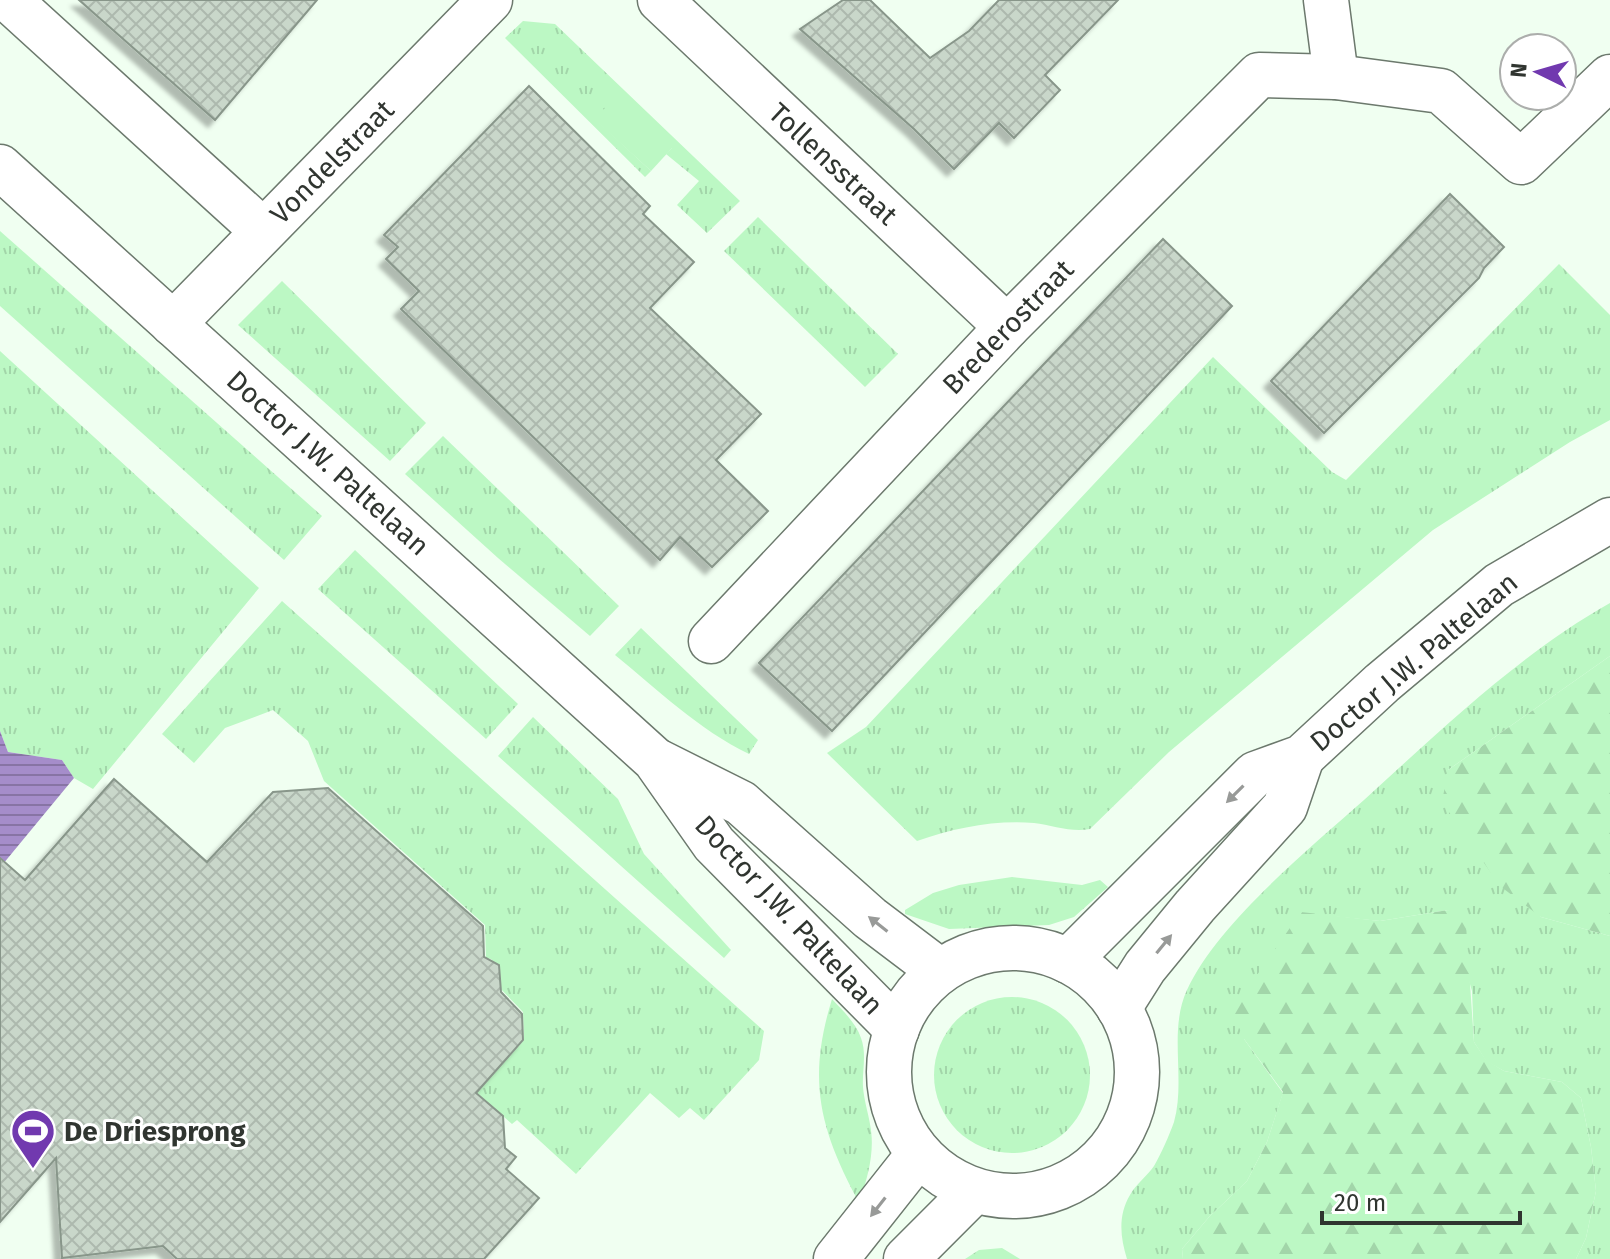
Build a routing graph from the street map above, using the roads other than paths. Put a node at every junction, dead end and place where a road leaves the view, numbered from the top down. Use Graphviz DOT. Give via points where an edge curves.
graph roads {
  1 [pos="9,0"];
  2 [pos="490,0"];
  3 [pos="660,0"];
  4 [pos="1326,0"];
  5 [pos="1336,77"];
  6 [pos="1610,77"];
  7 [pos="0,167"];
  8 [pos="263,231"];
  9 [pos="173,324"];
  10 [pos="1007,327"];
  11 [pos="1610,520"];
  12 [pos="711,641"];
  13 [pos="1302,757"];
  14 [pos="655,760"];
  15 [pos="1068,961"];
  16 [pos="940,971"];
  17 [pos="1119,1008"];
  18 [pos="897,1029"];
  19 [pos="919,1154"];
  20 [pos="974,1191"];
  21 [pos="836,1259"];
  22 [pos="906,1259"];
  1 -- 8 [label="street"];
  2 -- 8 [label="street, Vondelstraat"];
  3 -- 10 [label="street, Tollensstraat"];
  4 -- 5 [label="street"];
  5 -- 6 [label="street, Brederostraat" via="1441,91 1521,162"];
  5 -- 10 [label="street, Brederostraat" via="1259,75"];
  7 -- 9 [label="street, Doctor J.W. Paltelaan"];
  8 -- 9 [label="street, Vondelstraat"];
  9 -- 14 [label="street, Doctor J.W. Paltelaan"];
  10 -- 12 [label="street, Brederostraat"];
  11 -- 13 [label="street, Doctor J.W. Paltelaan" via="1499,585"];
  13 -- 15 [label="street, Doctor J.W. Paltelaan, one-way" via="1255,774"];
  17 -- 13 [label="street, Doctor J.W. Paltelaan, one-way" via="1195,906 1285,807"];
  16 -- 14 [label="street, Doctor J.W. Paltelaan, one-way" via="870,918 741,803"];
  14 -- 18 [label="street, Doctor J.W. Paltelaan" via="714,844"];
  15 -- 16 [label="street" via="1003,948"];
  15 -- 17 [label="street" via="1088,973"];
  16 -- 18 [label="street" via="914,997"];
  17 -- 20 [label="street" via="1133,1047 1136,1089 1117,1141 1077,1179 1052,1191 1005,1197"];
  18 -- 19 [label="street" via="889,1062 891,1095 906,1137"];
  19 -- 20 [label="street"];
  19 -- 21 [label="street, one-way"];
  20 -- 22 [label="street"];
}
